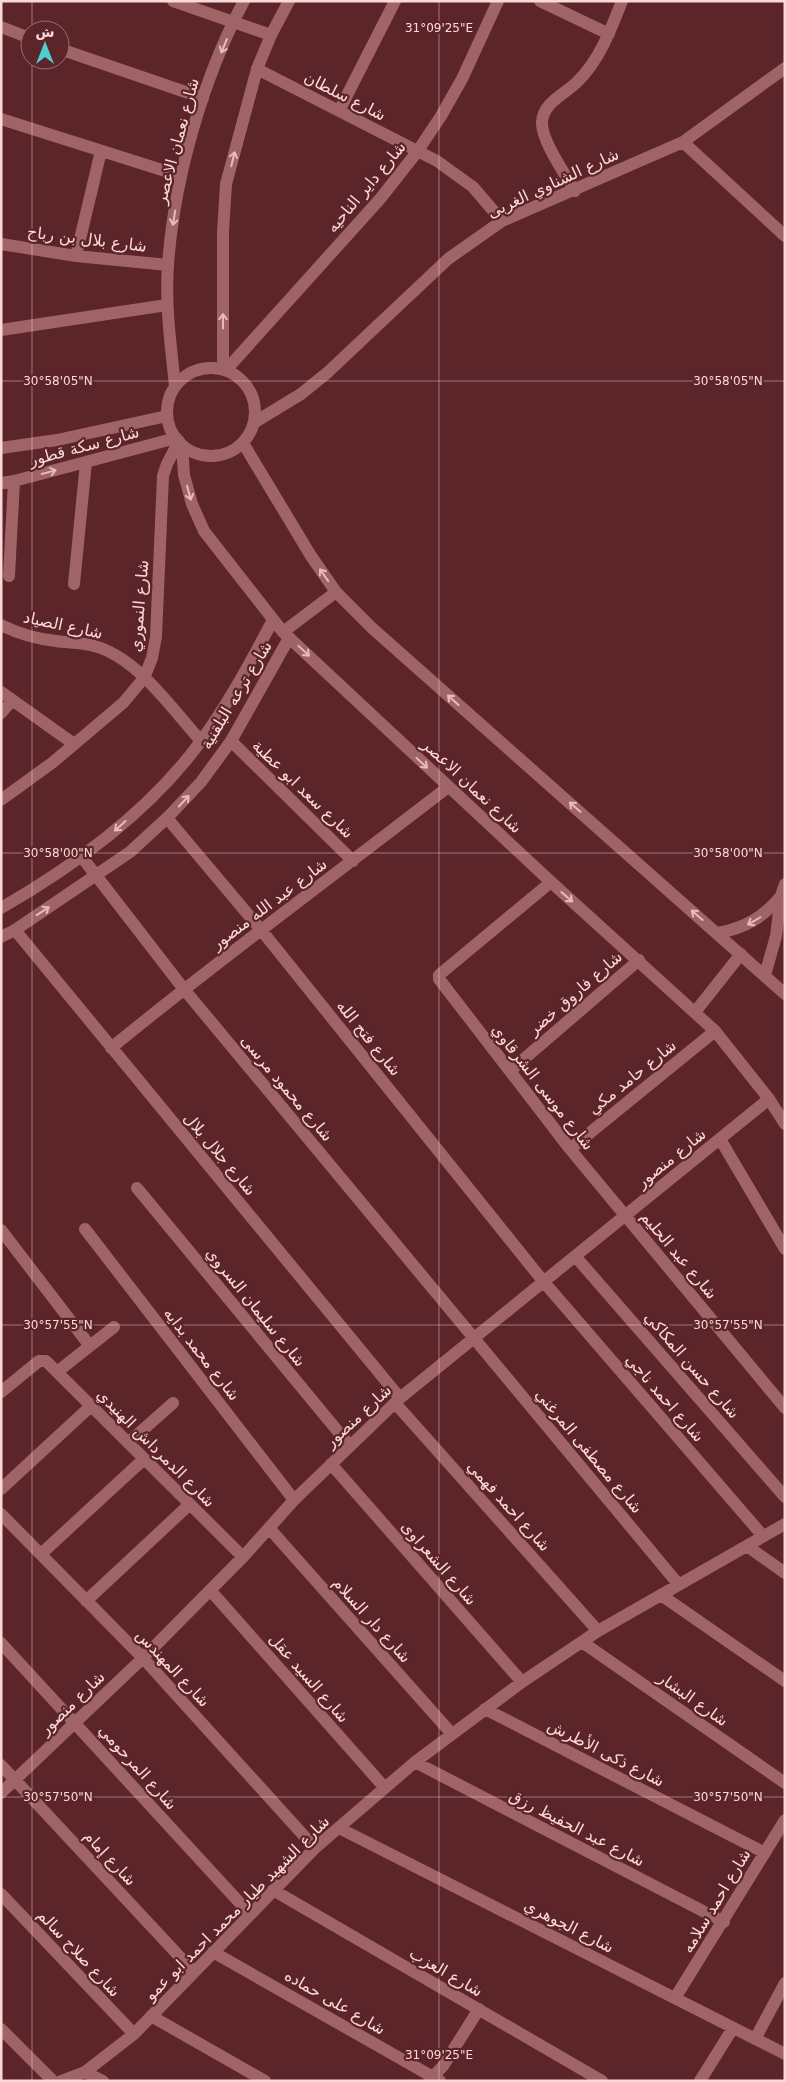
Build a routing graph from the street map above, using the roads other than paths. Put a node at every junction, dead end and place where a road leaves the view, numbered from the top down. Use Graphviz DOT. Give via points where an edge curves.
graph roads {
  1 [pos="173,1"];
  2 [pos="244,1"];
  3 [pos="289,1"];
  4 [pos="395,1"];
  5 [pos="498,1"];
  6 [pos="540,1"];
  7 [pos="622,1"];
  8 [pos="234,21"];
  9 [pos="1,27"];
  10 [pos="20,34"];
  11 [pos="609,34"];
  12 [pos="271,35"];
  13 [pos="70,52"];
  14 [pos="785,68"];
  15 [pos="257,69"];
  16 [pos="203,98"];
  17 [pos="339,111"];
  18 [pos="1,119"];
  19 [pos="683,142"];
  20 [pos="101,151"];
  21 [pos="417,152"];
  22 [pos="181,176"];
  23 [pos="574,191"];
  24 [pos="502,220"];
  25 [pos="785,236"];
  26 [pos="1,244"];
  27 [pos="76,256"];
  28 [pos="168,265"];
  29 [pos="167,305"];
  30 [pos="1,330"];
  31 [pos="224,370"];
  32 [pos="176,386"];
  33 [pos="167,416"];
  34 [pos="254,422"];
  35 [pos="179,442"];
  36 [pos="243,443"];
  37 [pos="1,448"];
  38 [pos="86,462"];
  39 [pos="8,482"];
  40 [pos="9,576"];
  41 [pos="74,584"];
  42 [pos="336,592"];
  43 [pos="273,620"];
  44 [pos="1,625"];
  45 [pos="286,635"];
  46 [pos="144,678"];
  47 [pos="1,692"];
  48 [pos="12,700"];
  49 [pos="1,713"];
  50 [pos="201,741"];
  51 [pos="231,741"];
  52 [pos="74,744"];
  53 [pos="448,787"];
  54 [pos="4,794"];
  55 [pos="167,818"];
  56 [pos="81,856"];
  57 [pos="353,861"];
  58 [pos="96,876"];
  59 [pos="550,882"];
  60 [pos="783,890"];
  61 [pos="1,908"];
  62 [pos="15,930"];
  63 [pos="262,931"];
  64 [pos="718,933"];
  65 [pos="1,937"];
  66 [pos="741,954"];
  67 [pos="639,960"];
  68 [pos="765,976"];
  69 [pos="183,988"];
  70 [pos="785,994"];
  71 [pos="696,1012"];
  72 [pos="715,1031"];
  73 [pos="111,1048"];
  74 [pos="510,1071"];
  75 [pos="769,1099"];
  76 [pos="785,1124"];
  77 [pos="720,1139"];
  78 [pos="570,1149"];
  79 [pos="137,1188"];
  80 [pos="626,1216"];
  81 [pos="85,1229"];
  82 [pos="1,1230"];
  83 [pos="785,1249"];
  84 [pos="575,1256"];
  85 [pos="543,1281"];
  86 [pos="114,1327"];
  87 [pos="474,1338"];
  88 [pos="90,1346"];
  89 [pos="57,1372"];
  90 [pos="1,1392"];
  91 [pos="398,1401"];
  92 [pos="173,1402"];
  93 [pos="91,1406"];
  94 [pos="785,1408"];
  95 [pos="128,1443"];
  96 [pos="350,1446"];
  97 [pos="144,1459"];
  98 [pos="331,1464"];
  99 [pos="1,1489"];
  100 [pos="785,1496"];
  101 [pos="294,1500"];
  102 [pos="190,1504"];
  103 [pos="1,1514"];
  104 [pos="785,1524"];
  105 [pos="269,1528"];
  106 [pos="763,1536"];
  107 [pos="747,1546"];
  108 [pos="40,1554"];
  109 [pos="242,1557"];
  110 [pos="785,1573"];
  111 [pos="679,1585"];
  112 [pos="210,1590"];
  113 [pos="661,1595"];
  114 [pos="86,1601"];
  115 [pos="598,1630"];
  116 [pos="582,1642"];
  117 [pos="1,1643"];
  118 [pos="143,1658"];
  119 [pos="785,1681"];
  120 [pos="522,1682"];
  121 [pos="485,1709"];
  122 [pos="75,1723"];
  123 [pos="452,1734"];
  124 [pos="415,1762"];
  125 [pos="1,1765"];
  126 [pos="15,1780"];
  127 [pos="785,1783"];
  128 [pos="384,1788"];
  129 [pos="1,1793"];
  130 [pos="785,1820"];
  131 [pos="340,1828"];
  132 [pos="315,1848"];
  133 [pos="764,1853"];
  134 [pos="273,1890"];
  135 [pos="1,1894"];
  136 [pos="250,1914"];
  137 [pos="724,1922"];
  138 [pos="213,1952"];
  139 [pos="194,1972"];
  140 [pos="785,1983"];
  141 [pos="675,1998"];
  142 [pos="478,2009"];
  143 [pos="152,2016"];
  144 [pos="733,2028"];
  145 [pos="1,2029"];
  146 [pos="134,2034"];
  147 [pos="755,2039"];
  148 [pos="785,2054"];
  149 [pos="85,2072"];
  150 [pos="582,2076"];
  151 [pos="433,2079"];
  152 [pos="53,2081"];
  153 [pos="61,2081"];
  154 [pos="103,2081"];
  155 [pos="265,2081"];
  156 [pos="602,2081"];
  157 [pos="700,2081"];
  1 -- 8 [label="street"];
  2 -- 8 [label="street, شارع نعمان الاعصر"];
  3 -- 12 [label="street"];
  4 -- 17 [label="street"];
  5 -- 21 [label="street, شارع داير الناحيه" via="462,79"];
  6 -- 11 [label="street"];
  7 -- 11 [label="street"];
  8 -- 12 [label="street"];
  8 -- 16 [label="street, شارع نعمان الاعصر, one-way"];
  9 -- 10 [label="street"];
  11 -- 23 [label="street" via="578,81 544,112 542,124 546,139"];
  12 -- 15 [label="street"];
  13 -- 16 [label="street"];
  14 -- 19 [label="street, شارع الشناوي الغربى"];
  15 -- 17 [label="street, شارع سلطان"];
  31 -- 15 [label="street, one-way" via="226,184"];
  16 -- 22 [label="street, شارع نعمان الاعصر"];
  17 -- 21 [label="street, شارع سلطان"];
  18 -- 20 [label="street"];
  19 -- 23 [label="street, شارع الشناوي الغربى"];
  19 -- 25 [label="street"];
  20 -- 22 [label="street"];
  20 -- 27 [label="street"];
  21 -- 24 [label="street, شارع سلطان" via="456,173 484,198"];
  21 -- 31 [label="street, شارع داير الناحيه" via="380,199"];
  22 -- 28 [label="street, شارع نعمان الاعصر, one-way"];
  23 -- 24 [label="street, شارع الشناوي الغربى"];
  24 -- 34 [label="street, شارع الشناوي الغربى" via="448,259 301,394"];
  26 -- 27 [label="street, شارع بلال بن رباح"];
  27 -- 28 [label="street, شارع بلال بن رباح"];
  28 -- 29 [label="street, شارع نعمان الاعصر"];
  29 -- 30 [label="street"];
  29 -- 32 [label="street, شارع نعمان الاعصر"];
  31 -- 32 [label="street" via="210,368 197,371"];
  31 -- 34 [label="street" via="240,378 250,391 255,406"];
  32 -- 33 [label="street"];
  33 -- 35 [label="street"];
  33 -- 37 [label="street, شارع سكة قطور" via="57,440"];
  34 -- 36 [label="street"];
  35 -- 36 [label="street" via="202,455 213,456 224,454"];
  35 -- 38 [label="street, شارع سكة قطور"];
  35 -- 43 [label="street, شارع نعمان الاعصر, one-way" via="192,504 204,531"];
  35 -- 46 [label="street, شارع النموري" via="164,476 156,637"];
  42 -- 36 [label="street, one-way"];
  39 -- 38 [label="street, شارع سكة قطور, one-way"];
  38 -- 41 [label="street"];
  39 -- 40 [label="street"];
  42 -- 45 [label="street"];
  64 -- 42 [label="street, one-way" via="372,628"];
  43 -- 45 [label="street, شارع نعمان الاعصر"];
  43 -- 50 [label="street, شارع ترعه البلقنية"];
  44 -- 46 [label="street, شارع الصياد" via="55,641 96,646 114,654"];
  45 -- 51 [label="street, شارع ترعه البلقنية"];
  45 -- 53 [label="street, شارع نعمان الاعصر, one-way"];
  46 -- 50 [label="street, شارع الصياد"];
  46 -- 52 [label="street, شارع النموري" via="123,703"];
  47 -- 48 [label="street"];
  48 -- 49 [label="street"];
  48 -- 52 [label="street"];
  50 -- 56 [label="street, شارع ترعه البلقنية, one-way" via="148,800"];
  55 -- 51 [label="street, شارع ترعه البلقنية, one-way" via="201,782"];
  51 -- 57 [label="street, شارع سعد ابو عطية"];
  52 -- 54 [label="street, شارع النموري" via="52,764"];
  53 -- 57 [label="street, شارع عبد الله منصور"];
  53 -- 59 [label="street, شارع نعمان الاعصر"];
  55 -- 58 [label="street, شارع ترعه البلقنية" via="130,852"];
  55 -- 63 [label="street, شارع فتح الله"];
  56 -- 58 [label="street, شارع محمود مرسى"];
  56 -- 61 [label="street, شارع ترعه البلقنية"];
  57 -- 63 [label="street, شارع عبد الله منصور"];
  62 -- 58 [label="street, شارع ترعه البلقنية, one-way"];
  58 -- 69 [label="street, شارع محمود مرسى"];
  59 -- 67 [label="street, شارع نعمان الاعصر, one-way"];
  59 -- 74 [label="street, شارع موسى الشرقاوي" via="438,976"];
  60 -- 64 [label="street, one-way" via="760,918 733,931"];
  60 -- 68 [label="street" via="776,936"];
  62 -- 65 [label="street, شارع ترعه البلقنية"];
  62 -- 73 [label="street, شارع جلال بلال"];
  63 -- 69 [label="street, شارع عبد الله منصور"];
  63 -- 85 [label="street, شارع فتح الله"];
  64 -- 66 [label="street"];
  66 -- 68 [label="street"];
  66 -- 71 [label="street"];
  67 -- 71 [label="street, شارع نعمان الاعصر"];
  67 -- 74 [label="street, شارع فاروق خضر"];
  68 -- 70 [label="street"];
  69 -- 73 [label="street, شارع عبد الله منصور"];
  69 -- 87 [label="street, شارع محمود مرسى"];
  71 -- 72 [label="street, شارع نعمان الاعصر"];
  72 -- 75 [label="street, شارع نعمان الاعصر"];
  72 -- 78 [label="street, شارع حامد مكي"];
  73 -- 91 [label="street, شارع جلال بلال"];
  74 -- 78 [label="street, شارع موسى الشرقاوي"];
  75 -- 76 [label="street, شارع نعمان الاعصر"];
  75 -- 77 [label="street, شارع منصور"];
  77 -- 80 [label="street, شارع منصور"];
  77 -- 83 [label="street"];
  78 -- 80 [label="street, شارع موسى الشرقاوي"];
  79 -- 96 [label="street, شارع سليمان السروي"];
  80 -- 84 [label="street, شارع منصور"];
  80 -- 94 [label="street, شارع عبد الحليم"];
  81 -- 101 [label="street, شارع محمد بدايه"];
  82 -- 88 [label="street"];
  84 -- 85 [label="street, شارع منصور"];
  84 -- 100 [label="street, شارع حسن المكاكي"];
  85 -- 87 [label="street, شارع منصور"];
  85 -- 106 [label="street, شارع احمد ناجي"];
  86 -- 88 [label="street"];
  87 -- 91 [label="street, شارع منصور"];
  87 -- 111 [label="street, شارع مصطفى المرغني"];
  88 -- 89 [label="street"];
  89 -- 90 [label="street, شارع الدمرداش الهنيدي" via="40,1360"];
  89 -- 93 [label="street, شارع الدمرداش الهنيدي"];
  91 -- 96 [label="street, شارع منصور"];
  91 -- 115 [label="street, شارع احمد فهمي"];
  92 -- 95 [label="street"];
  93 -- 95 [label="street, شارع الدمرداش الهنيدي"];
  93 -- 99 [label="street"];
  95 -- 97 [label="street, شارع الدمرداش الهنيدي"];
  96 -- 98 [label="street, شارع منصور"];
  97 -- 102 [label="street, شارع الدمرداش الهنيدي"];
  97 -- 108 [label="street"];
  98 -- 101 [label="street, شارع منصور"];
  98 -- 120 [label="street, شارع الشعراوى"];
  101 -- 105 [label="street, شارع منصور"];
  102 -- 109 [label="street, شارع الدمرداش الهنيدي"];
  102 -- 114 [label="street"];
  103 -- 108 [label="street, شارع المهندس"];
  104 -- 106 [label="street, شارع الشهيد طيار محمد احمد ابو عمو"];
  105 -- 109 [label="street, شارع منصور"];
  105 -- 123 [label="street, شارع دار السلام"];
  106 -- 107 [label="street, شارع الشهيد طيار محمد احمد ابو عمو"];
  107 -- 110 [label="street"];
  107 -- 111 [label="street, شارع الشهيد طيار محمد احمد ابو عمو"];
  108 -- 114 [label="street, شارع المهندس"];
  109 -- 112 [label="street, شارع منصور"];
  111 -- 113 [label="street, شارع الشهيد طيار محمد احمد ابو عمو"];
  112 -- 118 [label="street, شارع منصور"];
  112 -- 128 [label="street, شارع السيد عقل"];
  113 -- 115 [label="street, شارع الشهيد طيار محمد احمد ابو عمو"];
  113 -- 119 [label="street"];
  114 -- 118 [label="street, شارع المهندس"];
  115 -- 116 [label="street, شارع الشهيد طيار محمد احمد ابو عمو"];
  116 -- 120 [label="street, شارع الشهيد طيار محمد احمد ابو عمو"];
  116 -- 127 [label="street, شارع البشار"];
  117 -- 122 [label="street, شارع المرحومي"];
  118 -- 122 [label="street, شارع منصور"];
  118 -- 132 [label="street, شارع المهندس"];
  120 -- 121 [label="street, شارع الشهيد طيار محمد احمد ابو عمو"];
  121 -- 123 [label="street, شارع الشهيد طيار محمد احمد ابو عمو"];
  121 -- 133 [label="street, شارع ذكى الأطرش"];
  122 -- 126 [label="street, شارع منصور"];
  122 -- 136 [label="street, شارع المرحومي"];
  123 -- 124 [label="street, شارع الشهيد طيار محمد احمد ابو عمو"];
  124 -- 128 [label="street, شارع الشهيد طيار محمد احمد ابو عمو"];
  124 -- 137 [label="street, شارع عبد الحفيظ رزق"];
  125 -- 126 [label="street, شارع إمام"];
  126 -- 129 [label="street, شارع منصور"];
  126 -- 139 [label="street, شارع إمام"];
  128 -- 131 [label="street, شارع الشهيد طيار محمد احمد ابو عمو"];
  130 -- 133 [label="street, شارع احمد سلامه"];
  131 -- 132 [label="street, شارع الشهيد طيار محمد احمد ابو عمو"];
  131 -- 141 [label="street, شارع الجوهري"];
  132 -- 134 [label="street, شارع الشهيد طيار محمد احمد ابو عمو"];
  133 -- 137 [label="street, شارع احمد سلامه"];
  134 -- 136 [label="street, شارع الشهيد طيار محمد احمد ابو عمو"];
  134 -- 142 [label="street, شارع العزب"];
  135 -- 146 [label="street, شارع صلاح سالم"];
  136 -- 138 [label="street, شارع الشهيد طيار محمد احمد ابو عمو"];
  137 -- 141 [label="street, شارع احمد سلامه"];
  138 -- 139 [label="street, شارع الشهيد طيار محمد احمد ابو عمو"];
  138 -- 151 [label="street, شارع على حماده"];
  139 -- 143 [label="street, شارع الشهيد طيار محمد احمد ابو عمو"];
  140 -- 147 [label="street"];
  141 -- 144 [label="street, شارع الجوهري"];
  142 -- 150 [label="street, شارع العزب"];
  142 -- 151 [label="street"];
  143 -- 146 [label="street, شارع الشهيد طيار محمد احمد ابو عمو"];
  143 -- 155 [label="street"];
  144 -- 147 [label="street, شارع الجوهري"];
  144 -- 157 [label="street"];
  145 -- 152 [label="street"];
  146 -- 149 [label="street, شارع الشهيد طيار محمد احمد ابو عمو"];
  147 -- 148 [label="street, شارع الجوهري"];
  149 -- 153 [label="street, شارع الشهيد طيار محمد احمد ابو عمو"];
  149 -- 154 [label="street"];
  150 -- 156 [label="street, شارع العزب"];
}
